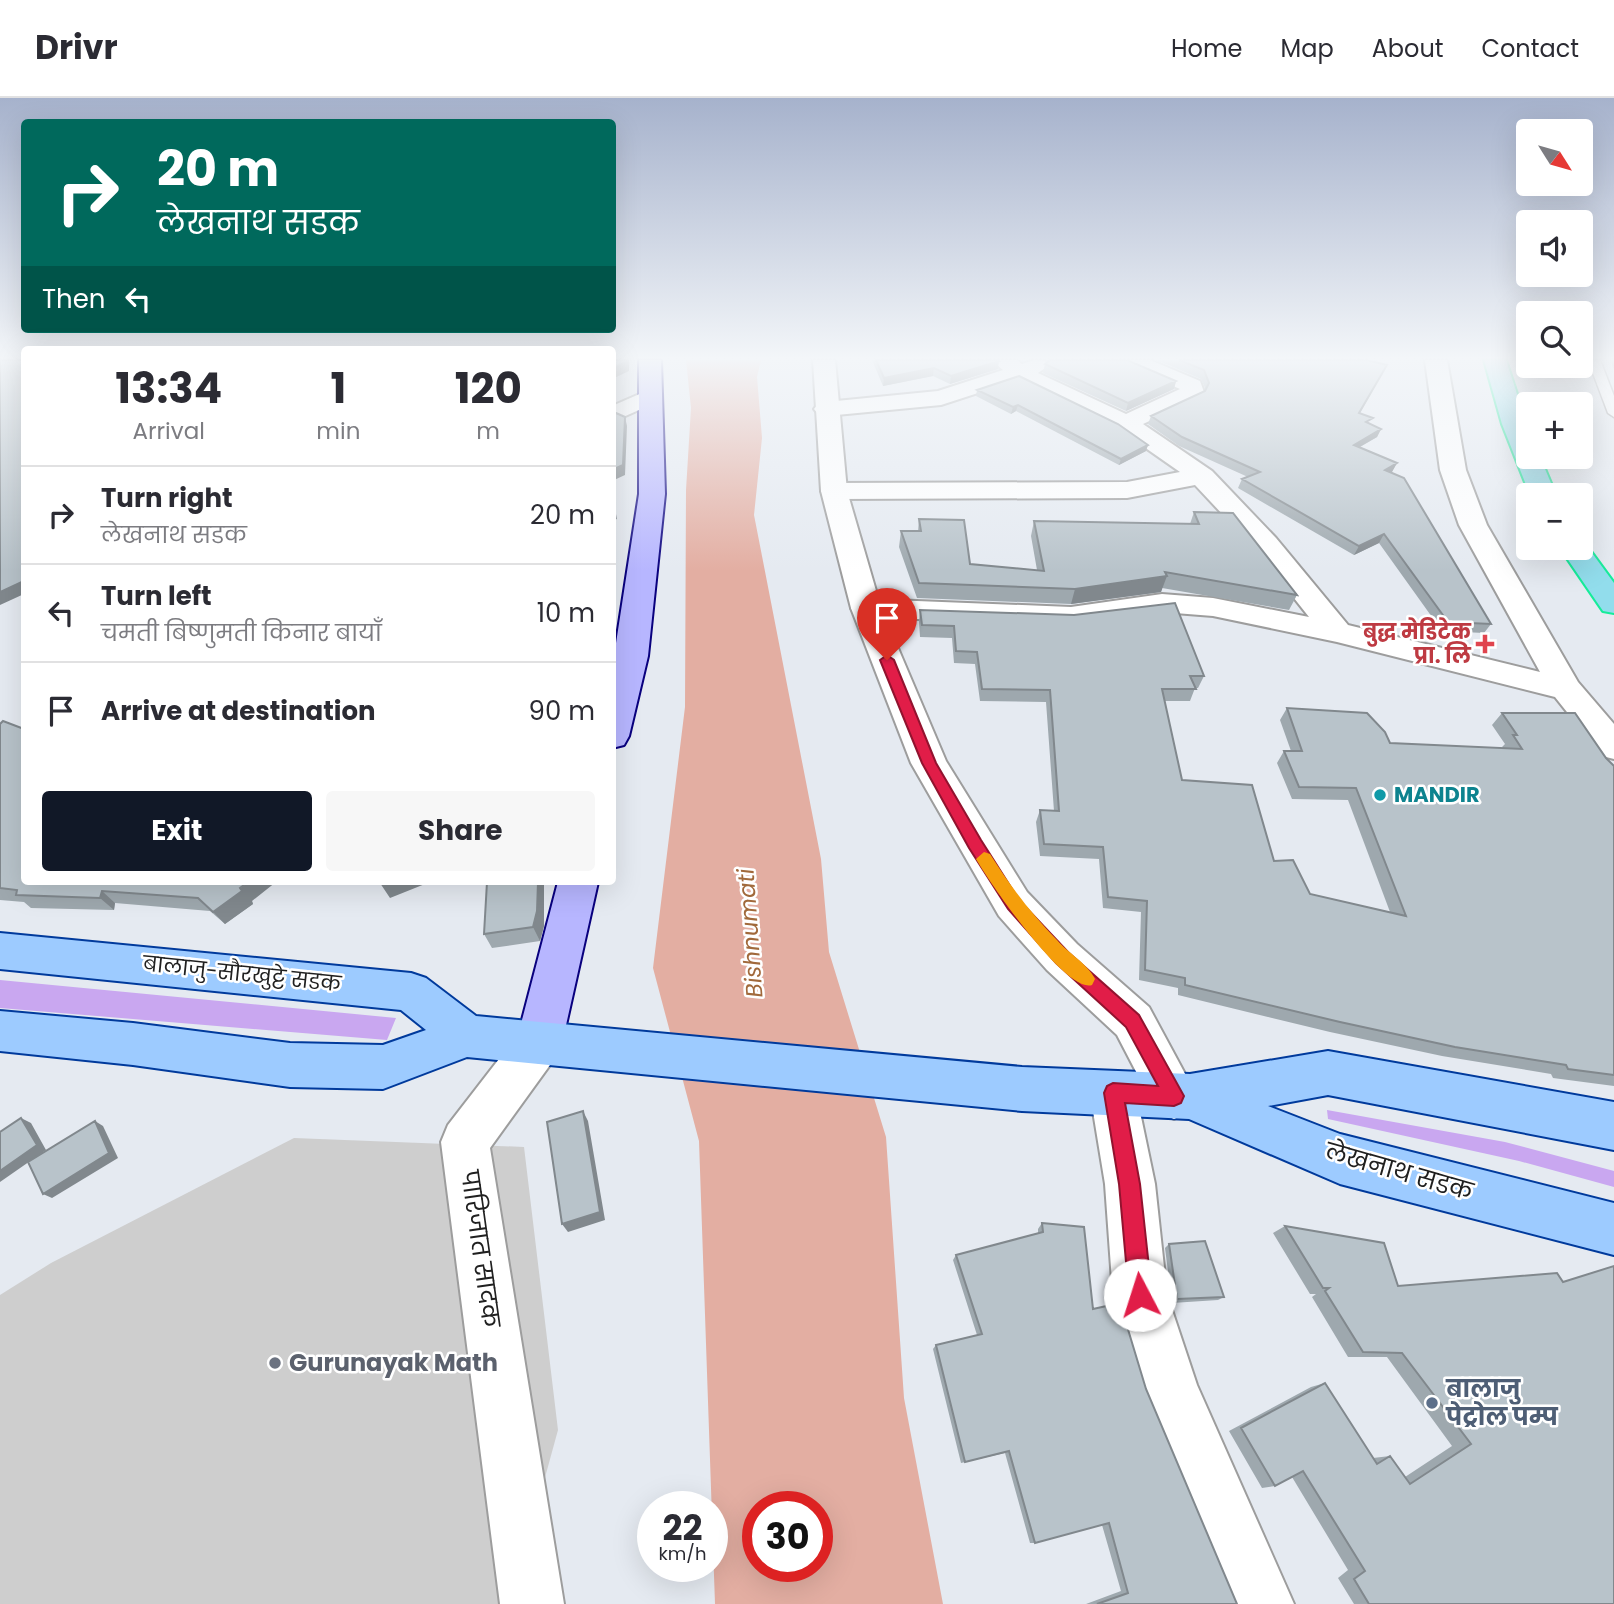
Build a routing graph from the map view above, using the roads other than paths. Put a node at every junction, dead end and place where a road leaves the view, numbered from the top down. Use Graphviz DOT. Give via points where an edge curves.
graph roads {
  1 [pos="651,430"];
  2 [pos="828,430"];
  3 [pos="1136,430"];
  4 [pos="1447,430"];
  5 [pos="1517,430"];
  6 [pos="1203,476"];
  7 [pos="1538,483"];
  8 [pos="834,491"];
  9 [pos="1583,560"];
  10 [pos="1614,604"];
  11 [pos="866,608"];
  12 [pos="1337,632"];
  13 [pos="1566,689"];
  14 [pos="616,720"];
  15 [pos="1614,747"];
  16 [pos="577,885"];
  17 [pos="0,951"];
  18 [pos="0,1031"];
  19 [pos="467,1036"];
  20 [pos="539,1043"];
  21 [pos="1113,1093"];
  22 [pos="1182,1097"];
  23 [pos="1614,1126"];
  24 [pos="1614,1229"];
  25 [pos="532,1604"];
  26 [pos="1262,1604"];
  1 -- 14 [label="main road" via="652,494 632,656"];
  2 -- 8 [label="street"];
  3 -- 6 [label="street"];
  4 -- 13 [label="street" via="1453,470 1473,524"];
  5 -- 7 [label="highway"];
  6 -- 8 [label="street" via="1128,490"];
  6 -- 12 [label="street" via="1245,517"];
  8 -- 11 [label="street"];
  9 -- 10 [label="highway"];
  11 -- 12 [label="street" via="1071,616 1162,603 1213,607"];
  11 -- 22 [label="street" via="929,763 1013,904 1062,957 1133,1021"];
  12 -- 13 [label="street"];
  13 -- 15 [label="street"];
  16 -- 20 [label="main road"];
  17 -- 19 [label="main road, बालाजु-सौरखुट्टे सडक" via="411,992"];
  18 -- 19 [label="main road" via="290,1065 383,1067"];
  19 -- 20 [label="main road"];
  20 -- 21 [label="main road, लेखनाथ सडक" via="1021,1089"];
  20 -- 25 [label="street, पारिजात सादक" via="465,1142"];
  21 -- 22 [label="main road, लेखनाथ सडक"];
  21 -- 26 [label="street" via="1130,1184 1140,1295 1170,1391"];
  22 -- 23 [label="main road, लेखनाथ सडक" via="1328,1073"];
  22 -- 24 [label="main road, लेखनाथ सडक" via="1340,1159"];
}
